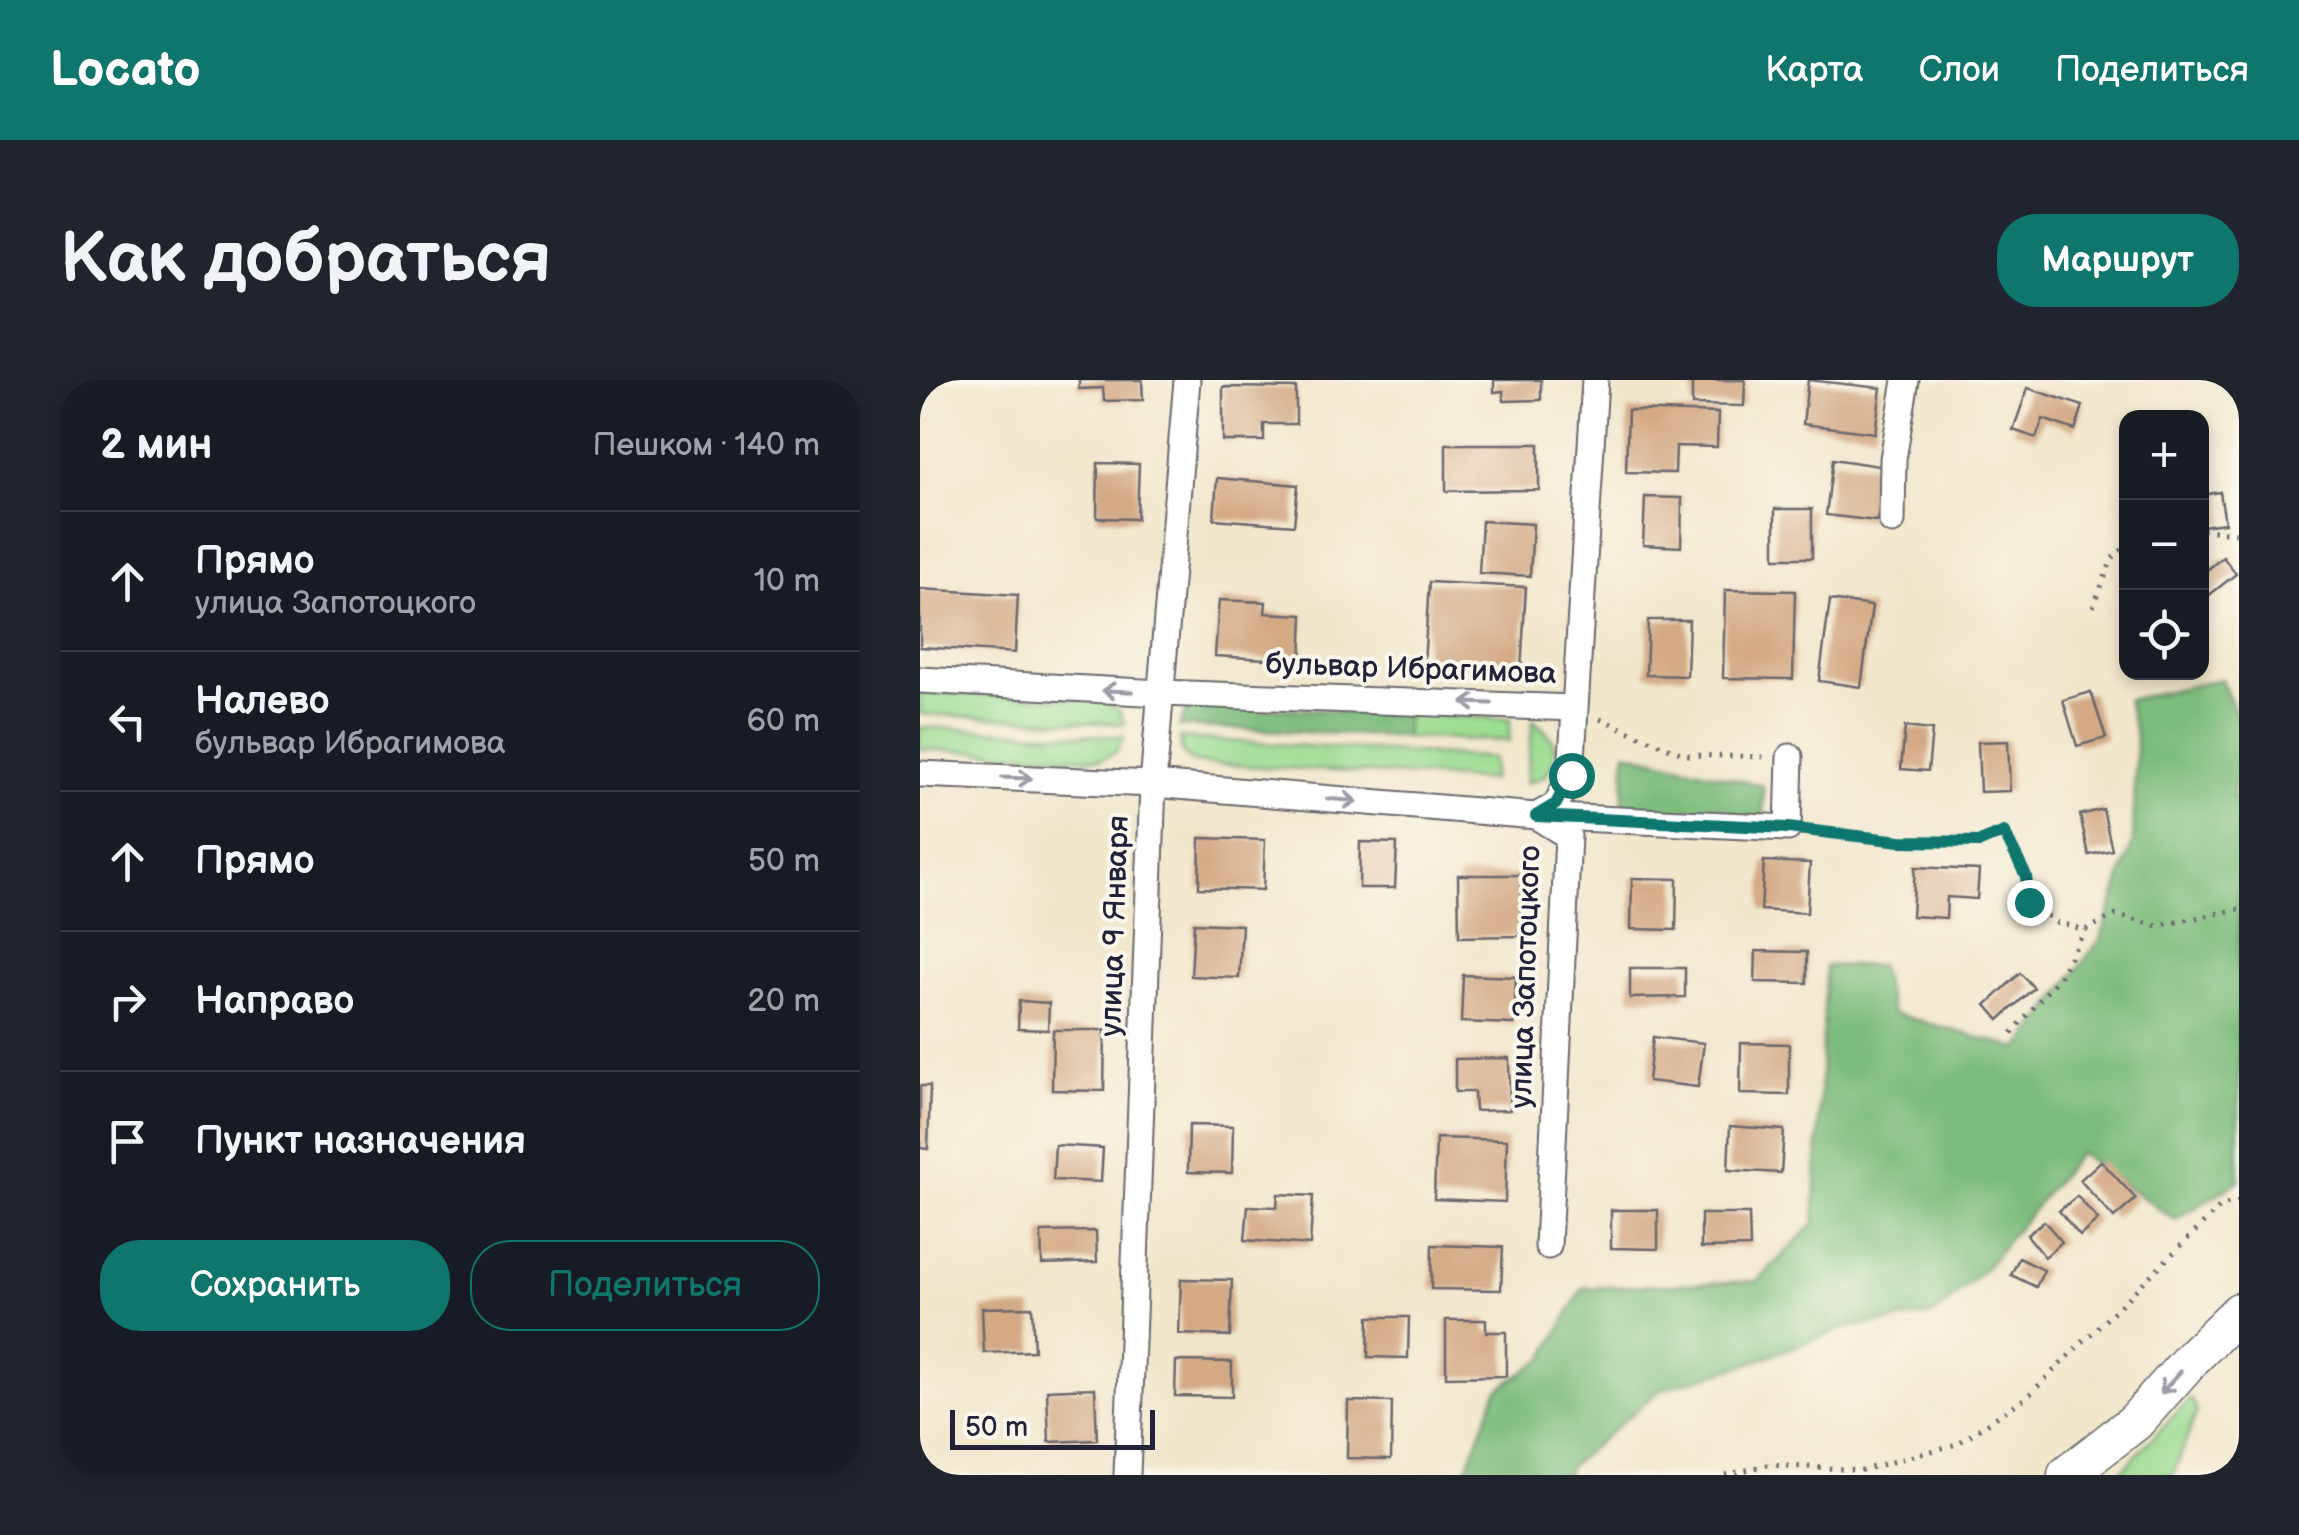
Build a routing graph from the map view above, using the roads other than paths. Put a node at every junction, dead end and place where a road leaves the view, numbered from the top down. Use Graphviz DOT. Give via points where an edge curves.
graph roads {
  1 [pos="1186,380"];
  2 [pos="1595,380"];
  3 [pos="1906,380"];
  4 [pos="1892,521"];
  5 [pos="920,680"];
  6 [pos="1160,693"];
  7 [pos="1574,708"];
  8 [pos="1790,757"];
  9 [pos="920,774"];
  10 [pos="1153,784"];
  11 [pos="1536,816"];
  12 [pos="1548,1246"];
  13 [pos="2239,1312"];
  14 [pos="1127,1475"];
  15 [pos="2068,1475"];
  1 -- 6 [label="street, улица 9 Января"];
  2 -- 7 [label="street, улица Запотоцкого"];
  3 -- 4 [label="street" via="1893,459"];
  6 -- 5 [label="street, бульвар Ибрагимова, one-way"];
  7 -- 6 [label="street, бульвар Ибрагимова, one-way"];
  6 -- 10 [label="street, улица 9 Января"];
  7 -- 11 [label="street, улица Запотоцкого" via="1571,775 1556,804"];
  8 -- 11 [label="street" via="1788,828"];
  9 -- 10 [label="street, one-way"];
  10 -- 11 [label="street, one-way"];
  10 -- 14 [label="street, улица 9 Января"];
  11 -- 12 [label="street, улица Запотоцкого" via="1568,836"];
  13 -- 15 [label="street, one-way" via="2136,1422"];
}
